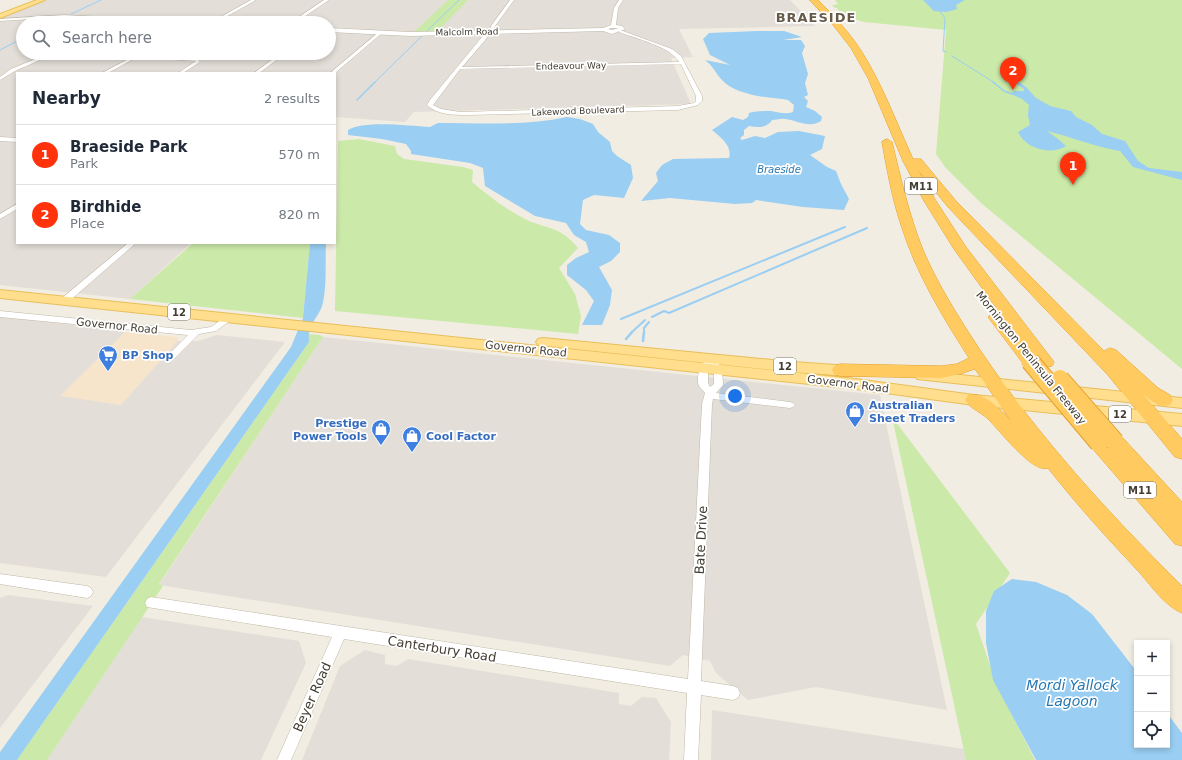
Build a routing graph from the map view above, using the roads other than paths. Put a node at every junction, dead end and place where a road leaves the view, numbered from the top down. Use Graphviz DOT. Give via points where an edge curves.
graph roads {
  1 [pos="34,0"];
  2 [pos="42,0"];
  3 [pos="254,0"];
  4 [pos="327,0"];
  5 [pos="512,0"];
  6 [pos="621,0"];
  7 [pos="807,0"];
  8 [pos="814,0"];
  9 [pos="225,16"];
  10 [pos="303,16"];
  11 [pos="2,17"];
  12 [pos="16,17"];
  13 [pos="613,26"];
  14 [pos="604,29"];
  15 [pos="336,30"];
  16 [pos="620,31"];
  17 [pos="488,32"];
  18 [pos="380,33"];
  19 [pos="37,60"];
  20 [pos="128,60"];
  21 [pos="198,60"];
  22 [pos="274,60"];
  23 [pos="683,63"];
  24 [pos="458,68"];
  25 [pos="106,72"];
  26 [pos="182,72"];
  27 [pos="257,72"];
  28 [pos="333,72"];
  29 [pos="0,79"];
  30 [pos="878,120"];
  31 [pos="0,139"];
  32 [pos="16,140"];
  33 [pos="890,140"];
  34 [pos="16,207"];
  35 [pos="0,217"];
  36 [pos="131,244"];
  37 [pos="0,294"];
  38 [pos="64,301"];
  39 [pos="0,314"];
  40 [pos="1062,315"];
  41 [pos="231,317"];
  42 [pos="184,333"];
  43 [pos="196,333"];
  44 [pos="177,350"];
  45 [pos="168,360"];
  46 [pos="978,360"];
  47 [pos="712,365"];
  48 [pos="840,370"];
  49 [pos="994,383"];
  50 [pos="710,394"];
  51 [pos="1135,397"];
  52 [pos="974,400"];
  53 [pos="1164,400"];
  54 [pos="1182,403"];
  55 [pos="1009,404"];
  56 [pos="790,405"];
  57 [pos="1153,417"];
  58 [pos="1182,420"];
  59 [pos="1107,443"];
  60 [pos="1180,446"];
  61 [pos="1079,492"];
  62 [pos="1182,516"];
  63 [pos="1182,537"];
  64 [pos="0,579"];
  65 [pos="87,592"];
  66 [pos="1182,602"];
  67 [pos="152,603"];
  68 [pos="340,633"];
  69 [pos="694,688"];
  70 [pos="733,693"];
  71 [pos="284,760"];
  72 [pos="691,760"];
  1 -- 11 [label="main road"];
  2 -- 11 [label="main road"];
  3 -- 9 [label="street"];
  4 -- 10 [label="street"];
  5 -- 17 [label="street, Lakewood Boulevard"];
  6 -- 13 [label="street" via="616,8"];
  7 -- 30 [label="highway" via="845,47"];
  8 -- 33 [label="highway, Mornington Peninsula Freeway / M11" via="856,49 869,73"];
  11 -- 12 [label="street"];
  13 -- 14 [label="street"];
  13 -- 16 [label="street" via="621,28"];
  14 -- 16 [label="street"];
  14 -- 17 [label="street, Malcolm Road"];
  15 -- 18 [label="street, Malcolm Road"];
  16 -- 23 [label="street, Lakewood Boulevard" via="670,50"];
  17 -- 18 [label="street, Malcolm Road"];
  17 -- 24 [label="street, Lakewood Boulevard"];
  18 -- 28 [label="street"];
  19 -- 29 [label="street" via="13,70"];
  20 -- 25 [label="street"];
  21 -- 26 [label="street"];
  22 -- 27 [label="street"];
  23 -- 24 [label="street, Endeavour Way"];
  23 -- 24 [label="street, Lakewood Boulevard" via="699,96 696,104 688,106 479,114 433,108 430,105 432,100"];
  31 -- 32 [label="street"];
  33 -- 40 [label="highway"];
  33 -- 46 [label="highway" via="912,238 938,294"];
  33 -- 59 [label="highway, Mornington Peninsula Freeway / M11, bridge" via="1038,362"];
  34 -- 35 [label="street"];
  36 -- 38 [label="street"];
  37 -- 38 [label="main road, Governor Road / 12"];
  38 -- 41 [label="main road, Governor Road / 12"];
  39 -- 42 [label="street, Governor Road"];
  40 -- 51 [label="highway"];
  40 -- 53 [label="highway"];
  41 -- 43 [label="street, Governor Road" via="213,329"];
  41 -- 47 [label="main road, Governor Road / 12" via="293,326"];
  42 -- 43 [label="street, Governor Road"];
  42 -- 44 [label="street"];
  43 -- 44 [label="street"];
  44 -- 45 [label="street"];
  46 -- 48 [label="highway" via="970,366 942,372"];
  46 -- 49 [label="highway"];
  47 -- 48 [label="main road, Governor Road / 12"];
  47 -- 50 [label="street, Bate Drive" via="718,386"];
  47 -- 50 [label="street, Bate Drive" via="703,384"];
  47 -- 52 [label="main road, Governor Road / 12"];
  48 -- 49 [label="main road, Governor Road / 12"];
  49 -- 51 [label="main road, Governor Road / 12"];
  49 -- 55 [label="highway"];
  50 -- 56 [label="street"];
  50 -- 69 [label="street, Bate Drive" via="707,404"];
  51 -- 53 [label="main road, Governor Road / 12"];
  51 -- 57 [label="highway"];
  52 -- 55 [label="main road, Governor Road / 12"];
  52 -- 61 [label="highway" via="993,413 1022,443"];
  53 -- 54 [label="main road, Governor Road / 12"];
  55 -- 57 [label="main road, Governor Road / 12"];
  55 -- 61 [label="highway"];
  57 -- 58 [label="main road, Governor Road / 12"];
  57 -- 60 [label="highway"];
  59 -- 62 [label="highway, Mornington Peninsula Freeway / M11"];
  59 -- 63 [label="highway, Mornington Peninsula Freeway / M11"];
  61 -- 66 [label="highway"];
  64 -- 65 [label="street"];
  67 -- 68 [label="street, Canterbury Road"];
  68 -- 69 [label="street, Canterbury Road"];
  68 -- 71 [label="street, Beyer Road"];
  69 -- 70 [label="street, Canterbury Road"];
  69 -- 72 [label="street"];
}
